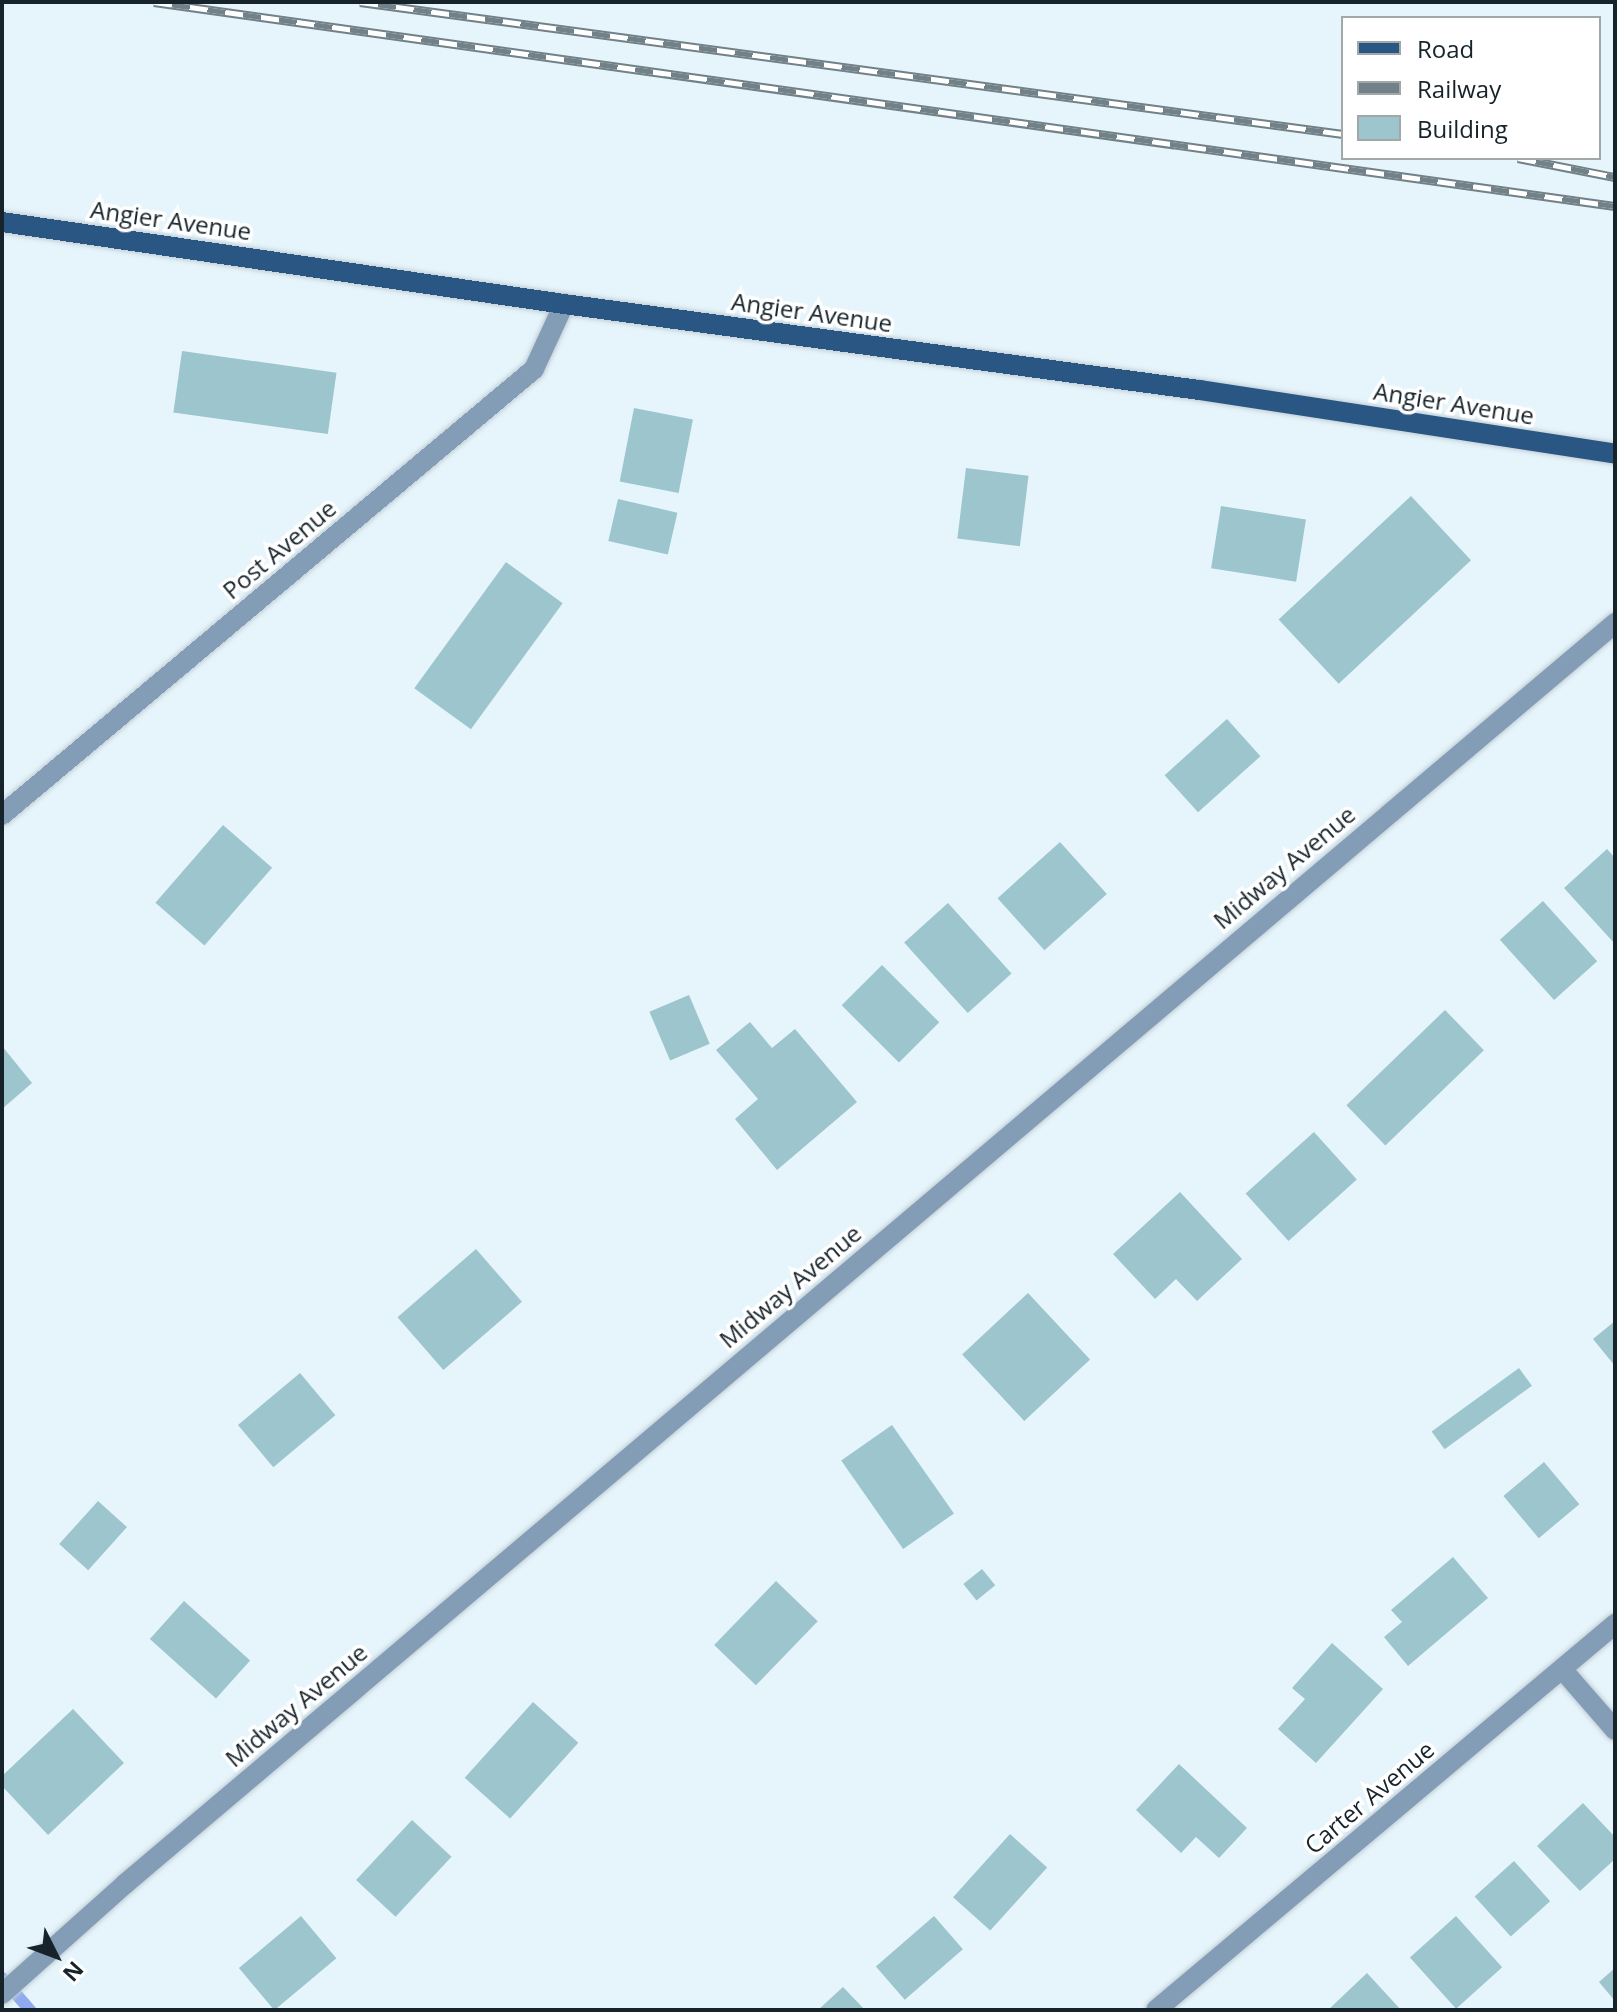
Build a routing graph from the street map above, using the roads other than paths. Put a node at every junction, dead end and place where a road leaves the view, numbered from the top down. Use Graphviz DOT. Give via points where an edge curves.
graph roads {
  1 [pos="2,222"];
  2 [pos="564,304"];
  3 [pos="1615,454"];
  4 [pos="1615,623"];
  5 [pos="2,815"];
  6 [pos="1615,1624"];
  7 [pos="1562,1669"];
  8 [pos="1615,1730"];
  9 [pos="2,1994"];
  10 [pos="1156,2010"];
  1 -- 2 [label="main road, Angier Avenue"];
  2 -- 3 [label="main road, Angier Avenue" via="1199,390"];
  2 -- 5 [label="street, Post Avenue" via="534,369"];
  4 -- 9 [label="street, Midway Avenue" via="149,1863"];
  6 -- 7 [label="street, Carter Avenue"];
  7 -- 8 [label="street"];
  7 -- 10 [label="street, Carter Avenue"];
}
